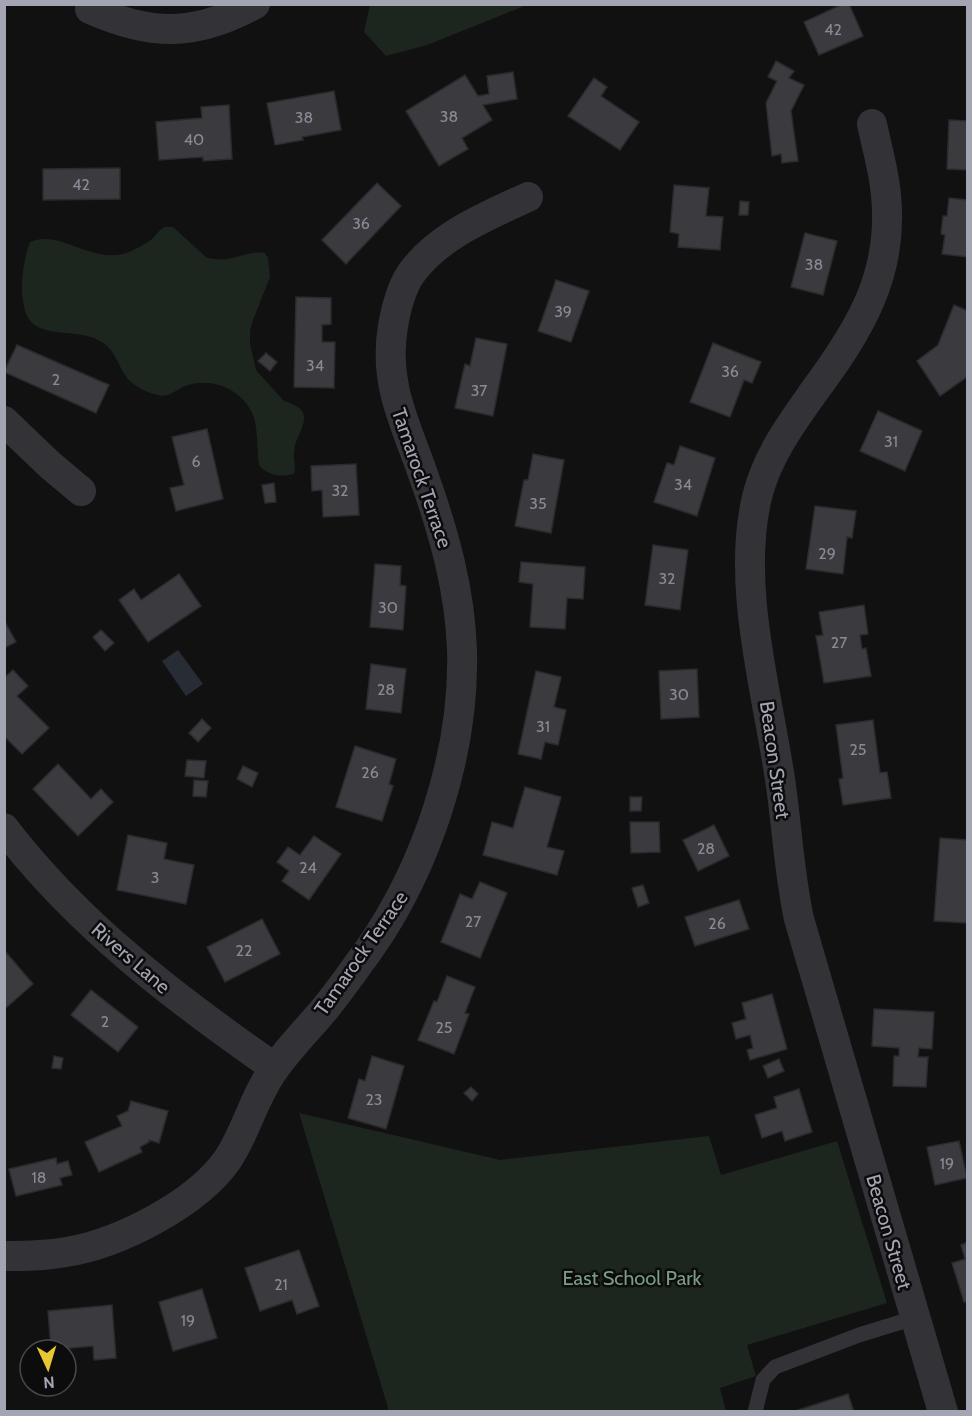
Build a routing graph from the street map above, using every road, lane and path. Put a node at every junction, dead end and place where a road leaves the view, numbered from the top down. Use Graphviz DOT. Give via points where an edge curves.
graph roads {
  1 [pos="255,4"];
  2 [pos="90,9"];
  3 [pos="872,124"];
  4 [pos="528,197"];
  5 [pos="4,421"];
  6 [pos="81,491"];
  7 [pos="4,828"];
  8 [pos="275,1068"];
  9 [pos="4,1256"];
  10 [pos="914,1318"];
  11 [pos="755,1412"];
  12 [pos="943,1412"];
  1 -- 2 [label="street" via="223,20 177,29 138,27"];
  3 -- 10 [label="street, Beacon Street" via="886,195 887,228 881,267 857,330 776,447 758,496 750,565 756,633 799,919"];
  4 -- 8 [label="street, Tamarock Terrace" via="431,251 408,278 397,308 391,348 394,393 455,582 462,650 454,742 435,814 410,882 327,1006"];
  5 -- 6 [label="street"];
  7 -- 8 [label="street, Rivers Lane" via="44,877 116,947 207,1021"];
  8 -- 9 [label="street, Tamarock Terrace" via="226,1162 199,1190 128,1233 99,1244 68,1252"];
  10 -- 11 [label="lane" via="775,1367 763,1380"];
  10 -- 12 [label="street, Beacon Street"];
}
